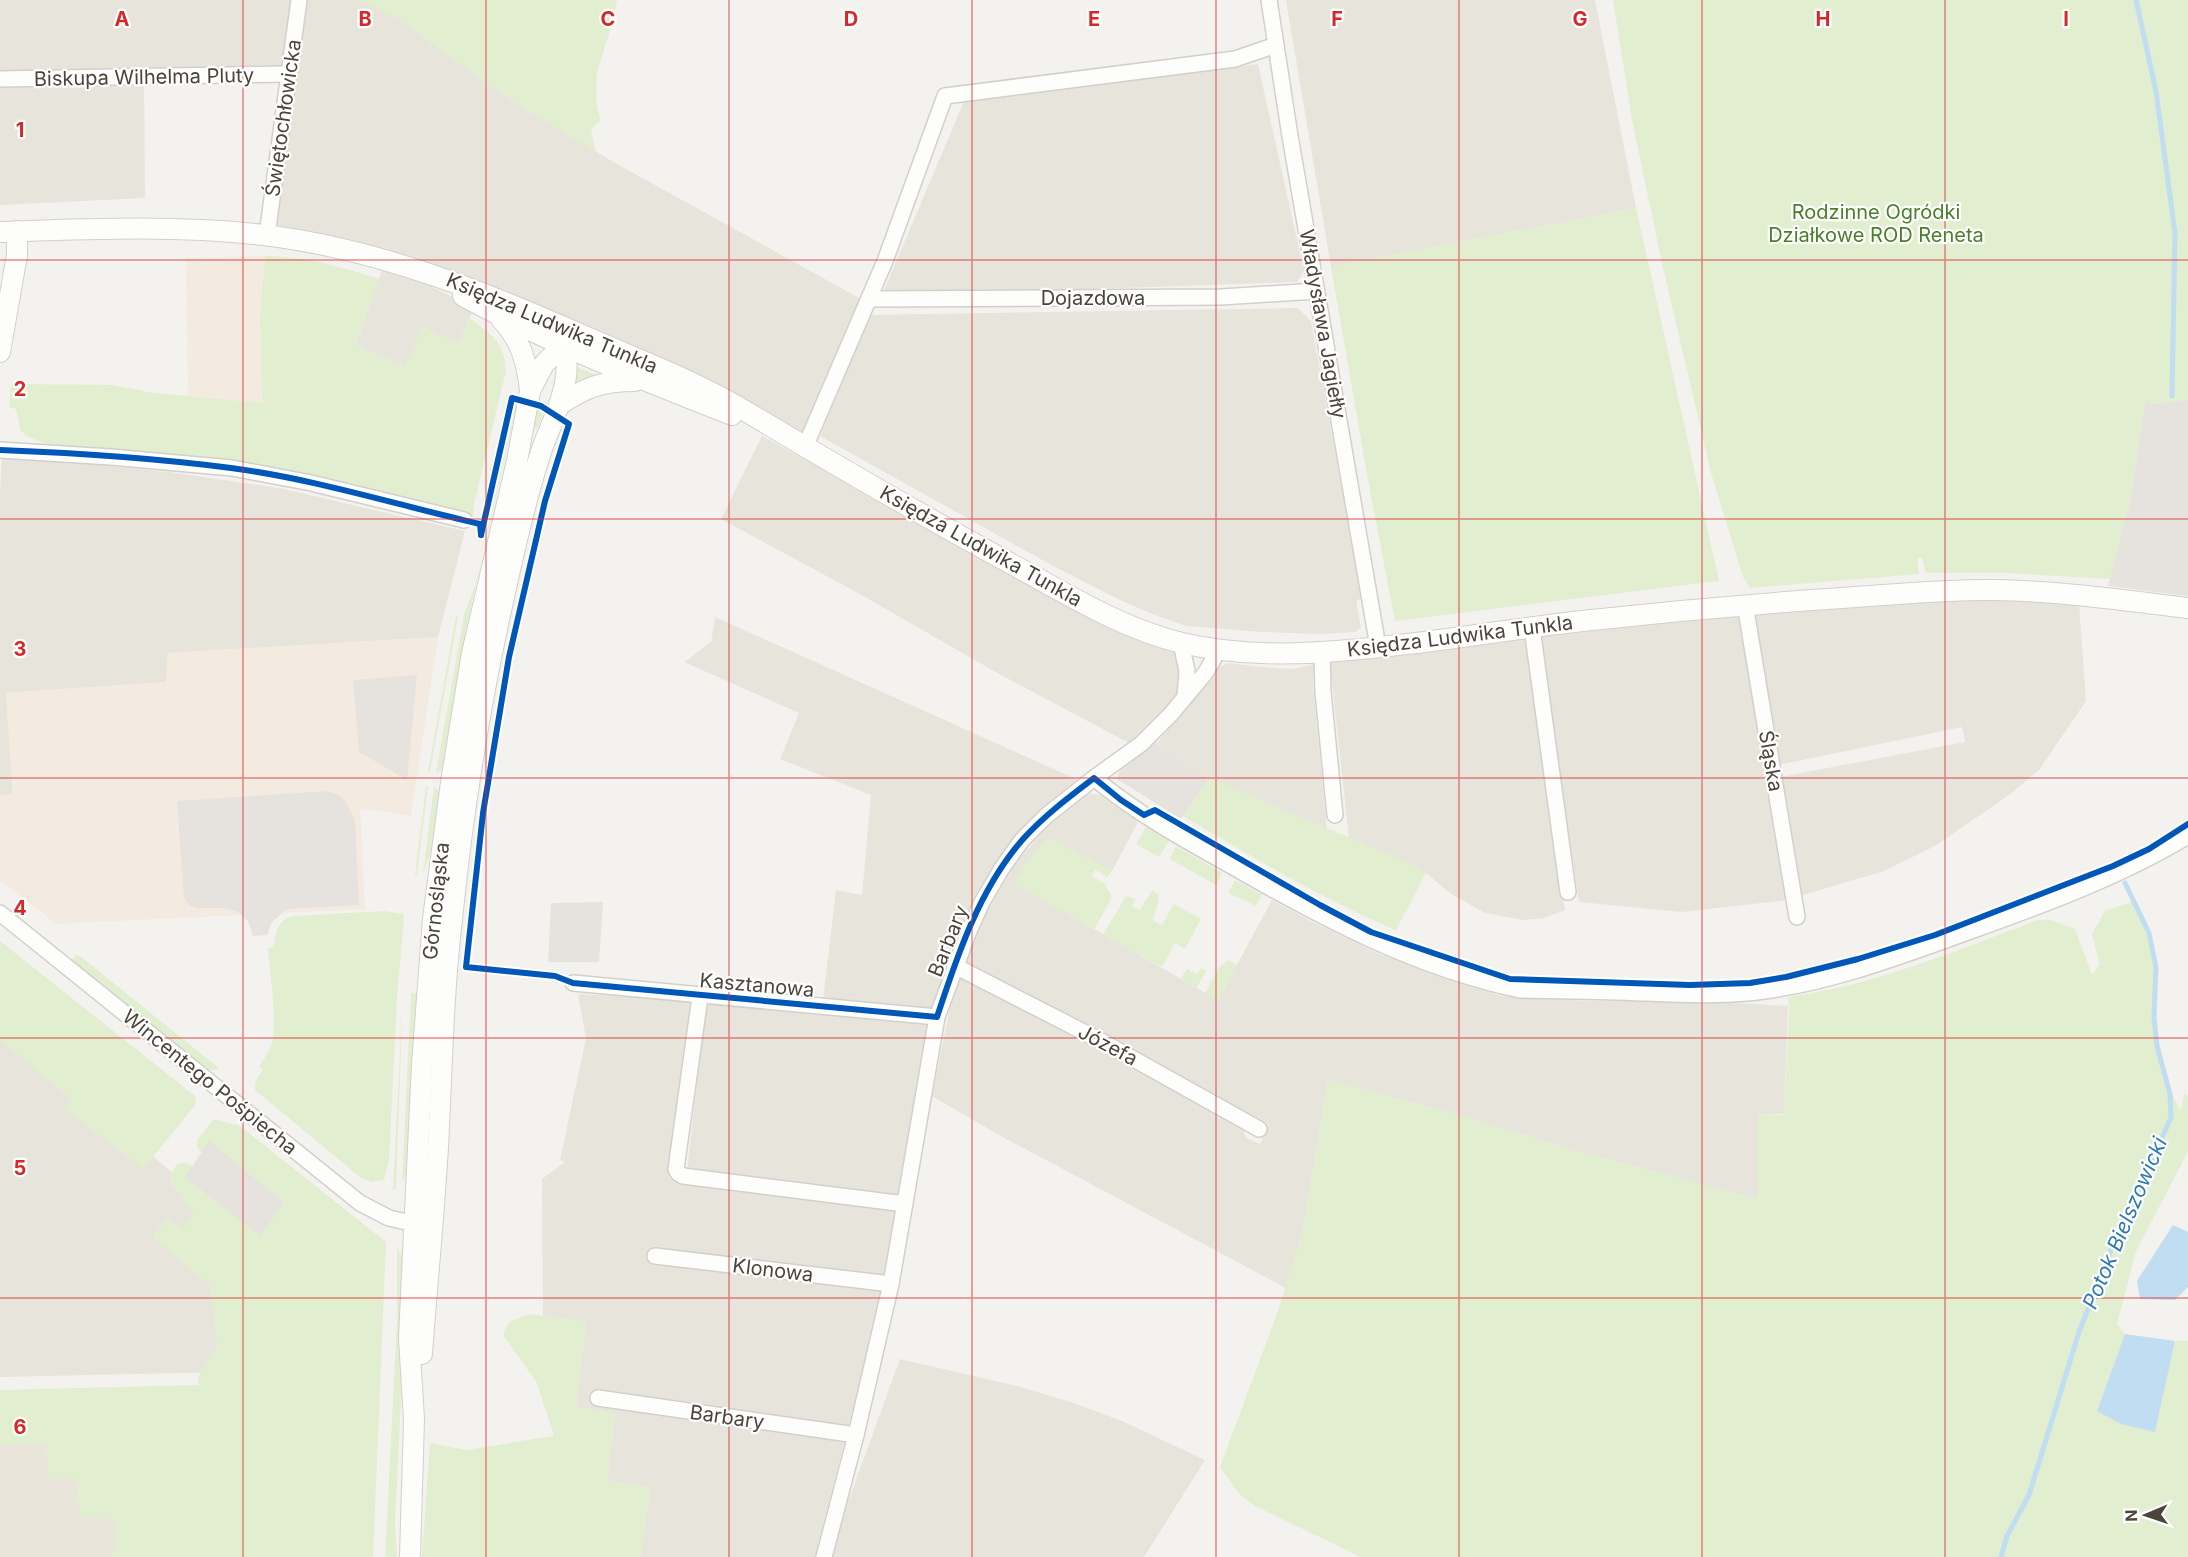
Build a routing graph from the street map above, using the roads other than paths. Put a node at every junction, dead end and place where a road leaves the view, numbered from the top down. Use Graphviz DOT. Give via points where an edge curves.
graph roads {
  1 [pos="299,0"];
  2 [pos="1269,0"];
  3 [pos="1276,45"];
  4 [pos="289,74"];
  5 [pos="0,79"];
  6 [pos="9,232"];
  7 [pos="267,235"];
  8 [pos="413,268"];
  9 [pos="1317,291"];
  10 [pos="869,299"];
  11 [pos="497,315"];
  12 [pos="556,323"];
  13 [pos="594,340"];
  14 [pos="566,348"];
  15 [pos="0,352"];
  16 [pos="643,381"];
  17 [pos="530,391"];
  18 [pos="559,405"];
  19 [pos="782,434"];
  20 [pos="805,447"];
  21 [pos="0,450"];
  22 [pos="464,520"];
  23 [pos="1745,604"];
  24 [pos="2188,608"];
  25 [pos="1532,628"];
  26 [pos="1181,643"];
  27 [pos="1378,647"];
  28 [pos="1220,649"];
  29 [pos="1322,653"];
  30 [pos="1185,696"];
  31 [pos="1094,778"];
  32 [pos="1335,815"];
  33 [pos="2188,836"];
  34 [pos="1568,892"];
  35 [pos="0,913"];
  36 [pos="1797,917"];
  37 [pos="955,966"];
  38 [pos="573,983"];
  39 [pos="700,997"];
  40 [pos="937,1017"];
  41 [pos="1259,1129"];
  42 [pos="905,1204"];
  43 [pos="424,1226"];
  44 [pos="655,1257"];
  45 [pos="891,1284"];
  46 [pos="598,1398"];
  47 [pos="856,1435"];
  48 [pos="410,1557"];
  49 [pos="824,1557"];
  1 -- 4 [label="street, Świętochłowicka"];
  2 -- 3 [label="street, Władysława Jagiełły"];
  3 -- 9 [label="street, Władysława Jagiełły"];
  3 -- 10 [label="street" via="1235,59 945,96"];
  4 -- 5 [label="street, Biskupa Wilhelma Pluty"];
  4 -- 7 [label="street, Świętochłowicka"];
  6 -- 7 [label="street, Księdza Ludwika Tunkla" via="133,228"];
  6 -- 15 [label="street" via="17,255"];
  7 -- 8 [label="street, Księdza Ludwika Tunkla" via="322,244"];
  8 -- 11 [label="street, Księdza Ludwika Tunkla"];
  8 -- 12 [label="street, Księdza Ludwika Tunkla"];
  9 -- 10 [label="street, Dojazdowa" via="1221,297"];
  9 -- 27 [label="street, Władysława Jagiełły"];
  10 -- 20 [label="street"];
  11 -- 14 [label="street, Księdza Ludwika Tunkla"];
  11 -- 17 [label="street, Górnośląska" via="522,350"];
  12 -- 13 [label="street, Księdza Ludwika Tunkla"];
  12 -- 14 [label="street, Górnośląska"];
  13 -- 14 [label="street, Górnośląska"];
  13 -- 19 [label="street, Księdza Ludwika Tunkla" via="701,387"];
  14 -- 16 [label="street, Księdza Ludwika Tunkla"];
  14 -- 17 [label="street, Górnośląska" via="544,364"];
  14 -- 18 [label="street, Górnośląska" via="567,366"];
  16 -- 18 [label="street" via="604,382"];
  16 -- 19 [label="street, Księdza Ludwika Tunkla"];
  17 -- 43 [label="street, Górnośląska" via="472,652 441,848 427,980"];
  18 -- 43 [label="street, Górnośląska" via="538,461 513,553 475,743 451,920"];
  19 -- 20 [label="street, Księdza Ludwika Tunkla"];
  20 -- 26 [label="street, Księdza Ludwika Tunkla" via="1096,609"];
  21 -- 22 [label="street" via="232,468"];
  23 -- 24 [label="street, Księdza Ludwika Tunkla" via="1938,590 1993,590 2066,593"];
  23 -- 25 [label="street, Księdza Ludwika Tunkla"];
  23 -- 36 [label="street, Śląska"];
  25 -- 27 [label="street, Księdza Ludwika Tunkla"];
  25 -- 34 [label="street"];
  26 -- 28 [label="street, Księdza Ludwika Tunkla"];
  26 -- 30 [label="street" via="1187,671"];
  27 -- 29 [label="street, Księdza Ludwika Tunkla"];
  28 -- 29 [label="street, Księdza Ludwika Tunkla"];
  28 -- 30 [label="street, Barbary"];
  29 -- 32 [label="street"];
  30 -- 31 [label="street, Barbary" via="1141,744"];
  31 -- 33 [label="street" via="1171,832 1376,944 1520,990 1726,995 1795,985 1882,962 2005,918 2123,871"];
  31 -- 37 [label="street, Barbary" via="1022,840 982,902"];
  35 -- 43 [label="street, Wincentego Pośpiecha" via="360,1203 389,1218"];
  37 -- 40 [label="street, Barbary"];
  37 -- 41 [label="street, Józefa" via="1105,1043"];
  38 -- 39 [label="street, Kasztanowa"];
  39 -- 40 [label="street, Kasztanowa"];
  39 -- 42 [label="street, Kasztanowa" via="678,1173"];
  40 -- 42 [label="street, Barbary"];
  42 -- 45 [label="street, Barbary"];
  43 -- 48 [label="street, Górnośląska"];
  44 -- 45 [label="street, Klonowa"];
  45 -- 47 [label="street, Barbary"];
  46 -- 47 [label="street, Barbary"];
  47 -- 49 [label="street, Barbary"];
}
